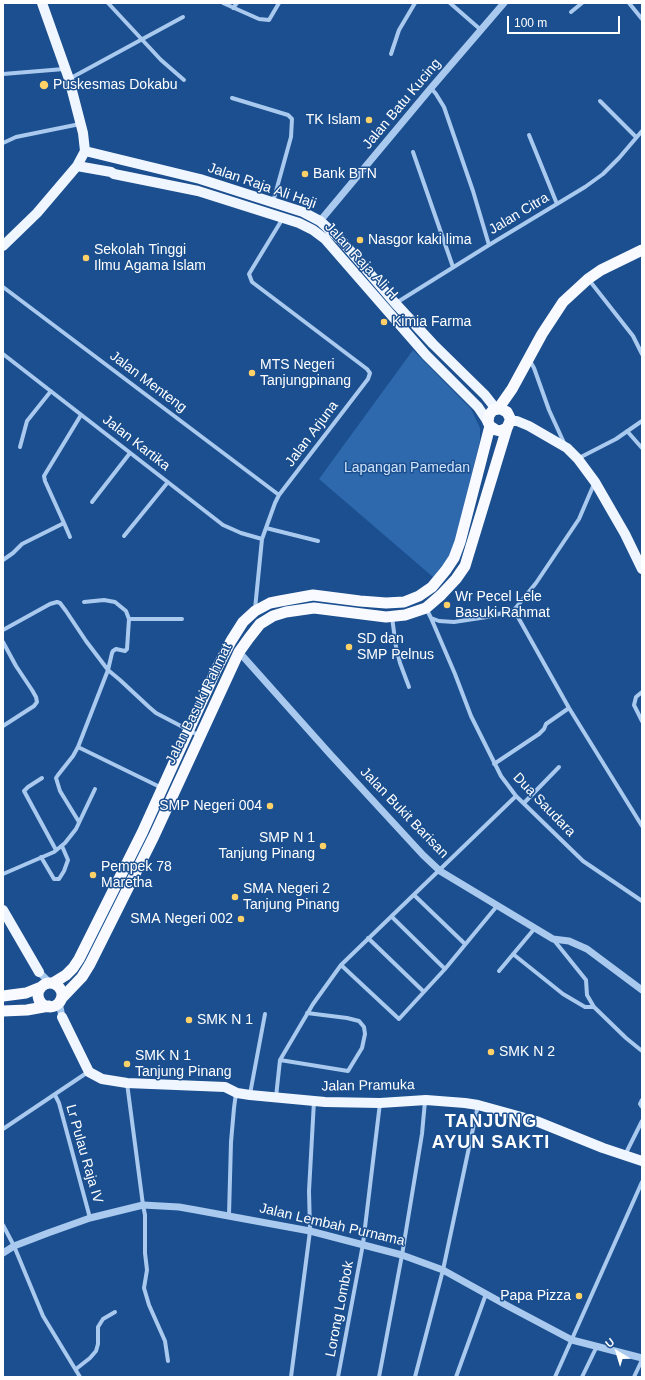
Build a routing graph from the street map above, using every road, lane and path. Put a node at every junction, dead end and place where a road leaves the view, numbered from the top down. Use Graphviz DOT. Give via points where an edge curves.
graph roads {
  1 [pos="42,3"];
  2 [pos="108,3"];
  3 [pos="223,3"];
  4 [pos="237,3"];
  5 [pos="279,3"];
  6 [pos="415,3"];
  7 [pos="451,3"];
  8 [pos="504,3"];
  9 [pos="582,3"];
  10 [pos="629,3"];
  11 [pos="233,8"];
  12 [pos="571,12"];
  13 [pos="183,17"];
  14 [pos="642,19"];
  15 [pos="481,30"];
  16 [pos="142,39"];
  17 [pos="391,54"];
  18 [pos="3,74"];
  19 [pos="67,74"];
  20 [pos="184,80"];
  21 [pos="431,88"];
  22 [pos="232,98"];
  23 [pos="600,101"];
  24 [pos="80,124"];
  25 [pos="642,131"];
  26 [pos="529,135"];
  27 [pos="636,137"];
  28 [pos="3,143"];
  29 [pos="85,151"];
  30 [pos="413,152"];
  31 [pos="77,166"];
  32 [pos="273,202"];
  33 [pos="558,204"];
  34 [pos="283,218"];
  35 [pos="320,221"];
  36 [pos="332,230"];
  37 [pos="325,239"];
  38 [pos="489,245"];
  39 [pos="3,246"];
  40 [pos="642,250"];
  41 [pos="453,267"];
  42 [pos="588,279"];
  43 [pos="3,287"];
  44 [pos="395,303"];
  45 [pos="3,354"];
  46 [pos="642,354"];
  47 [pos="528,359"];
  48 [pos="512,389"];
  49 [pos="50,391"];
  50 [pos="497,409"];
  51 [pos="81,415"];
  52 [pos="642,421"];
  53 [pos="509,422"];
  54 [pos="489,424"];
  55 [pos="627,431"];
  56 [pos="20,447"];
  57 [pos="567,448"];
  58 [pos="642,448"];
  59 [pos="130,453"];
  60 [pos="578,459"];
  61 [pos="168,482"];
  62 [pos="595,482"];
  63 [pos="279,495"];
  64 [pos="92,502"];
  65 [pos="64,523"];
  66 [pos="266,528"];
  67 [pos="124,536"];
  68 [pos="70,537"];
  69 [pos="262,539"];
  70 [pos="318,541"];
  71 [pos="3,560"];
  72 [pos="642,569"];
  73 [pos="360,601"];
  74 [pos="84,602"];
  75 [pos="514,610"];
  76 [pos="255,611"];
  77 [pos="358,613"];
  78 [pos="428,613"];
  79 [pos="392,616"];
  80 [pos="130,619"];
  81 [pos="182,619"];
  82 [pos="3,630"];
  83 [pos="3,642"];
  84 [pos="239,652"];
  85 [pos="108,670"];
  86 [pos="409,688"];
  87 [pos="642,692"];
  88 [pos="569,708"];
  89 [pos="642,722"];
  90 [pos="3,726"];
  91 [pos="189,730"];
  92 [pos="200,736"];
  93 [pos="78,747"];
  94 [pos="494,764"];
  95 [pos="559,767"];
  96 [pos="42,778"];
  97 [pos="162,788"];
  98 [pos="95,789"];
  99 [pos="516,796"];
  100 [pos="524,803"];
  101 [pos="79,822"];
  102 [pos="642,826"];
  103 [pos="62,846"];
  104 [pos="56,850"];
  105 [pos="41,857"];
  106 [pos="440,871"];
  107 [pos="3,874"];
  108 [pos="414,895"];
  109 [pos="642,901"];
  110 [pos="497,906"];
  111 [pos="3,910"];
  112 [pos="392,917"];
  113 [pos="535,928"];
  114 [pos="368,938"];
  115 [pos="553,939"];
  116 [pos="465,944"];
  117 [pos="513,954"];
  118 [pos="341,965"];
  119 [pos="445,969"];
  120 [pos="499,971"];
  121 [pos="39,972"];
  122 [pos="47,985"];
  123 [pos="642,990"];
  124 [pos="423,991"];
  125 [pos="3,996"];
  126 [pos="55,1004"];
  127 [pos="594,1007"];
  128 [pos="3,1011"];
  129 [pos="307,1013"];
  130 [pos="265,1014"];
  131 [pos="62,1017"];
  132 [pos="642,1051"];
  133 [pos="280,1060"];
  134 [pos="89,1072"];
  135 [pos="127,1083"];
  136 [pos="236,1093"];
  137 [pos="55,1095"];
  138 [pos="250,1095"];
  139 [pos="276,1097"];
  140 [pos="426,1100"];
  141 [pos="642,1100"];
  142 [pos="314,1101"];
  143 [pos="380,1103"];
  144 [pos="478,1105"];
  145 [pos="642,1107"];
  146 [pos="642,1122"];
  147 [pos="3,1129"];
  148 [pos="625,1155"];
  149 [pos="642,1161"];
  150 [pos="642,1182"];
  151 [pos="143,1205"];
  152 [pos="229,1216"];
  153 [pos="90,1218"];
  154 [pos="3,1226"];
  155 [pos="310,1231"];
  156 [pos="363,1244"];
  157 [pos="14,1246"];
  158 [pos="3,1253"];
  159 [pos="402,1255"];
  160 [pos="443,1270"];
  161 [pos="486,1294"];
  162 [pos="115,1312"];
  163 [pos="572,1340"];
  164 [pos="596,1346"];
  165 [pos="642,1359"];
  166 [pos="168,1361"];
  167 [pos="76,1368"];
  168 [pos="80,1377"];
  169 [pos="291,1377"];
  170 [pos="338,1377"];
  171 [pos="379,1377"];
  172 [pos="415,1377"];
  173 [pos="456,1377"];
  174 [pos="555,1377"];
  175 [pos="582,1377"];
  176 [pos="634,1377"];
  1 -- 19 [label="main road"];
  2 -- 16 [label="street"];
  3 -- 11 [label="street"];
  4 -- 11 [label="street"];
  5 -- 11 [label="street" via="269,20 259,19"];
  6 -- 17 [label="street" via="399,30"];
  7 -- 15 [label="street"];
  8 -- 15 [label="street, Jalan Batu Kucing"];
  9 -- 12 [label="street"];
  10 -- 14 [label="street"];
  13 -- 16 [label="street"];
  15 -- 21 [label="street, Jalan Batu Kucing"];
  16 -- 19 [label="street"];
  16 -- 20 [label="street"];
  18 -- 19 [label="street"];
  19 -- 24 [label="main road"];
  21 -- 35 [label="street, Jalan Batu Kucing"];
  21 -- 38 [label="street" via="444,108"];
  22 -- 32 [label="street" via="288,115 292,119 291,137"];
  23 -- 27 [label="street"];
  24 -- 28 [label="street" via="16,137"];
  24 -- 29 [label="main road"];
  25 -- 27 [label="street, Jalan Citra"];
  26 -- 33 [label="street"];
  27 -- 33 [label="street, Jalan Citra" via="603,174"];
  29 -- 31 [label="main road"];
  29 -- 32 [label="main road, Jalan Raja Ali Haji" via="200,179"];
  30 -- 41 [label="street"];
  31 -- 34 [label="main road, Jalan Raja Ali H" via="198,191"];
  31 -- 39 [label="main road" via="37,213"];
  32 -- 35 [label="main road, Jalan Raja Ali Haji"];
  33 -- 38 [label="street, Jalan Citra"];
  34 -- 37 [label="main road, Jalan Raja Ali H" via="313,230"];
  34 -- 63 [label="street, Jalan Arjuna" via="249,274 252,282 368,368 370,373"];
  35 -- 36 [label="main road, Jalan Raja Ali Haji"];
  36 -- 37 [label="main road"];
  36 -- 44 [label="main road, Jalan Raja Ali Haji"];
  37 -- 54 [label="main road, Jalan Raja Ali H" via="426,355 478,407"];
  38 -- 41 [label="street, Jalan Citra"];
  40 -- 42 [label="highway"];
  41 -- 44 [label="street, Jalan Citra"];
  42 -- 46 [label="street" via="633,336"];
  42 -- 47 [label="highway" via="563,302"];
  43 -- 63 [label="street, Jalan Menteng"];
  44 -- 50 [label="main road, Jalan Raja Ali Haji"];
  45 -- 49 [label="street, Jalan Kartika"];
  47 -- 48 [label="highway"];
  47 -- 57 [label="street"];
  48 -- 50 [label="highway"];
  48 -- 53 [label="highway, Jalan Basuki Rahmat"];
  49 -- 51 [label="street, Jalan Kartika"];
  49 -- 56 [label="street" via="27,421"];
  50 -- 53 [label="highway" via="507,412"];
  50 -- 54 [label="highway" via="489,415"];
  51 -- 59 [label="street, Jalan Kartika"];
  51 -- 65 [label="street" via="44,476"];
  52 -- 55 [label="street"];
  53 -- 54 [label="highway" via="500,431"];
  53 -- 57 [label="main road" via="517,421 529,426"];
  53 -- 78 [label="highway, Jalan Basuki Rahmat" via="465,566"];
  54 -- 73 [label="highway, Jalan Basuki Rahmat" via="460,542 446,570 432,587 404,602"];
  55 -- 58 [label="street"];
  55 -- 60 [label="street"];
  57 -- 60 [label="main road"];
  59 -- 61 [label="street, Jalan Kartika"];
  59 -- 64 [label="street"];
  60 -- 62 [label="main road"];
  61 -- 67 [label="street"];
  61 -- 69 [label="street, Jalan Kartika" via="223,525"];
  62 -- 72 [label="main road"];
  62 -- 75 [label="street" via="579,519 536,583"];
  63 -- 66 [label="street, Jalan Arjuna"];
  65 -- 68 [label="street"];
  65 -- 71 [label="street" via="22,544"];
  66 -- 69 [label="street, Jalan Arjuna"];
  66 -- 70 [label="street"];
  69 -- 76 [label="street, Jalan Arjuna"];
  73 -- 76 [label="highway, Jalan Basuki Rahmat" via="313,595 280,601"];
  73 -- 77 [label="highway"];
  74 -- 80 [label="street" via="115,602 126,611"];
  75 -- 78 [label="street" via="454,622 439,621"];
  75 -- 88 [label="street"];
  76 -- 91 [label="highway, Jalan Basuki Rahmat" via="231,642"];
  77 -- 79 [label="highway, Jalan Basuki Rahmat"];
  77 -- 84 [label="highway, Jalan Basuki Rahmat" via="314,608 286,612 260,624"];
  78 -- 79 [label="highway, Jalan Basuki Rahmat"];
  78 -- 94 [label="street, Dua Saudara"];
  79 -- 86 [label="street" via="396,648"];
  80 -- 81 [label="street"];
  80 -- 85 [label="street" via="127,649 113,650"];
  82 -- 85 [label="street" via="57,602"];
  83 -- 90 [label="street" via="37,702"];
  84 -- 92 [label="highway, Jalan Basuki Rahmat"];
  84 -- 106 [label="street, Jalan Bukit Barisan"];
  85 -- 91 [label="street" via="148,707"];
  85 -- 93 [label="street"];
  87 -- 89 [label="street" via="636,697 634,705"];
  88 -- 94 [label="street" via="546,724 539,734"];
  88 -- 102 [label="street"];
  91 -- 92 [label="street"];
  91 -- 97 [label="highway, Jalan Basuki Rahmat"];
  92 -- 126 [label="highway, Jalan Basuki Rahmat" via="154,836 90,964 82,977"];
  93 -- 97 [label="street"];
  93 -- 101 [label="street" via="56,778 60,791"];
  94 -- 99 [label="street, Dua Saudara"];
  95 -- 100 [label="street"];
  96 -- 104 [label="street" via="24,791"];
  97 -- 122 [label="highway, Jalan Basuki Rahmat" via="79,959 66,975"];
  98 -- 101 [label="street"];
  99 -- 100 [label="street, Dua Saudara"];
  99 -- 106 [label="street"];
  100 -- 109 [label="street, Dua Saudara" via="583,861"];
  101 -- 103 [label="street" via="71,837"];
  103 -- 104 [label="street"];
  103 -- 105 [label="street" via="68,860 59,879 54,879"];
  104 -- 105 [label="street"];
  105 -- 107 [label="street"];
  106 -- 108 [label="street"];
  106 -- 110 [label="street, Jalan Bukit Barisan"];
  108 -- 112 [label="street"];
  108 -- 116 [label="street"];
  110 -- 113 [label="street, Jalan Bukit Barisan"];
  110 -- 116 [label="street"];
  111 -- 121 [label="main road"];
  112 -- 114 [label="street"];
  112 -- 119 [label="street"];
  113 -- 115 [label="street, Jalan Bukit Barisan"];
  113 -- 117 [label="street"];
  114 -- 118 [label="street"];
  114 -- 124 [label="street"];
  115 -- 123 [label="street, Jalan Bukit Barisan" via="569,941 587,949"];
  115 -- 127 [label="street" via="586,980 587,995"];
  116 -- 119 [label="street"];
  117 -- 120 [label="street"];
  117 -- 127 [label="street" via="564,994 584,1007"];
  118 -- 124 [label="street" via="399,1019"];
  118 -- 129 [label="street"];
  119 -- 124 [label="street"];
  121 -- 122 [label="street"];
  122 -- 125 [label="highway, Jalan Basuki Rahmat" via="26,993"];
  122 -- 126 [label="highway" via="60,988 62,992"];
  122 -- 126 [label="highway" via="39,992 40,1000 42,1003"];
  126 -- 128 [label="highway" via="27,1010"];
  126 -- 131 [label="street"];
  127 -- 132 [label="street"];
  129 -- 133 [label="street"];
  129 -- 133 [label="street" via="359,1021 364,1027 365,1034 362,1048 348,1071"];
  130 -- 138 [label="street"];
  131 -- 134 [label="main road"];
  133 -- 139 [label="street"];
  134 -- 135 [label="main road, Jalan Pramuka" via="102,1079"];
  134 -- 137 [label="street"];
  135 -- 136 [label="main road, Jalan Pramuka" via="225,1087"];
  135 -- 151 [label="street"];
  136 -- 138 [label="main road, Jalan Pramuka"];
  136 -- 152 [label="street"];
  137 -- 147 [label="street"];
  137 -- 153 [label="street, Lr Pulau Raja IV"];
  138 -- 139 [label="main road, Jalan Pramuka"];
  139 -- 142 [label="main road, Jalan Pramuka"];
  140 -- 143 [label="main road, Jalan Pramuka"];
  140 -- 144 [label="main road, Jalan Pramuka"];
  140 -- 159 [label="street"];
  141 -- 145 [label="street"];
  142 -- 143 [label="main road, Jalan Pramuka"];
  142 -- 155 [label="street" via="309,1191"];
  143 -- 156 [label="street, Lorong Lombok"];
  144 -- 148 [label="main road, Jalan Pramuka" via="536,1121"];
  144 -- 160 [label="street"];
  146 -- 148 [label="street"];
  148 -- 149 [label="main road, Jalan Pramuka"];
  150 -- 163 [label="street"];
  151 -- 152 [label="street, Jalan Lembah Purnama" via="179,1207"];
  151 -- 153 [label="street, Jalan Lembah Purnama"];
  151 -- 166 [label="street" via="147,1270 144,1288 165,1341"];
  152 -- 155 [label="street, Jalan Lembah Purnama"];
  153 -- 157 [label="street, Jalan Lembah Purnama"];
  154 -- 157 [label="street"];
  155 -- 156 [label="street, Jalan Lembah Purnama"];
  155 -- 169 [label="street"];
  156 -- 159 [label="street, Jalan Lembah Purnama"];
  156 -- 170 [label="street, Lorong Lombok"];
  157 -- 158 [label="street, Jalan Lembah Purnama"];
  157 -- 167 [label="street" via="43,1316"];
  159 -- 160 [label="street, Jalan Lembah Purnama"];
  159 -- 171 [label="street"];
  160 -- 161 [label="street, Jalan Lembah Purnama"];
  160 -- 172 [label="street"];
  161 -- 163 [label="street, Jalan Lembah Purnama"];
  161 -- 173 [label="street"];
  162 -- 167 [label="street" via="103,1319 98,1327 96,1351"];
  163 -- 164 [label="street, Jalan Lembah Purnama"];
  163 -- 174 [label="street"];
  164 -- 165 [label="street, Jalan Lembah Purnama"];
  164 -- 175 [label="street"];
  165 -- 176 [label="street"];
  167 -- 168 [label="street"];
}
